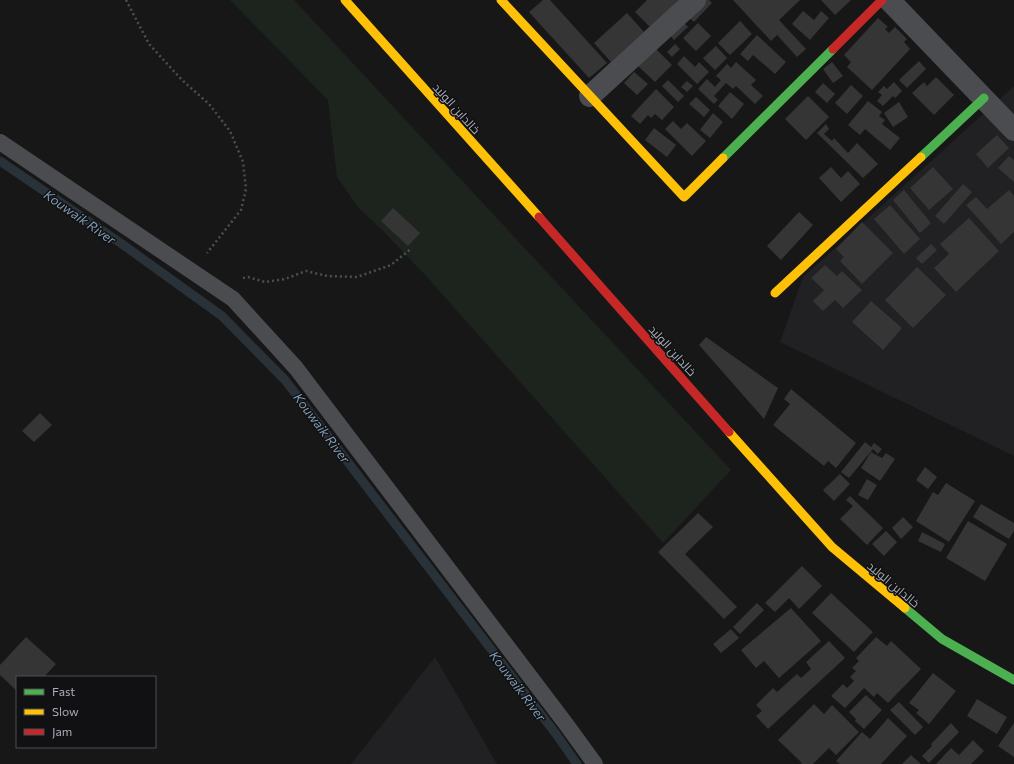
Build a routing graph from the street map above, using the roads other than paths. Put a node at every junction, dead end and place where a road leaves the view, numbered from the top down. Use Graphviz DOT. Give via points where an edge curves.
graph roads {
  1 [pos="345,0"];
  2 [pos="501,0"];
  3 [pos="695,0"];
  4 [pos="882,0"];
  5 [pos="889,0"];
  6 [pos="590,96"];
  7 [pos="984,98"];
  8 [pos="1014,130"];
  9 [pos="0,142"];
  10 [pos="775,293"];
  11 [pos="1014,680"];
  12 [pos="595,764"];
  1 -- 11 [label="main road, خالدابن الوليد" via="832,547 942,639"];
  2 -- 6 [label="main road"];
  3 -- 6 [label="street"];
  4 -- 6 [label="main road" via="684,197"];
  5 -- 7 [label="street"];
  7 -- 8 [label="street"];
  7 -- 10 [label="main road"];
  9 -- 12 [label="lane" via="233,299 296,368"];
}
